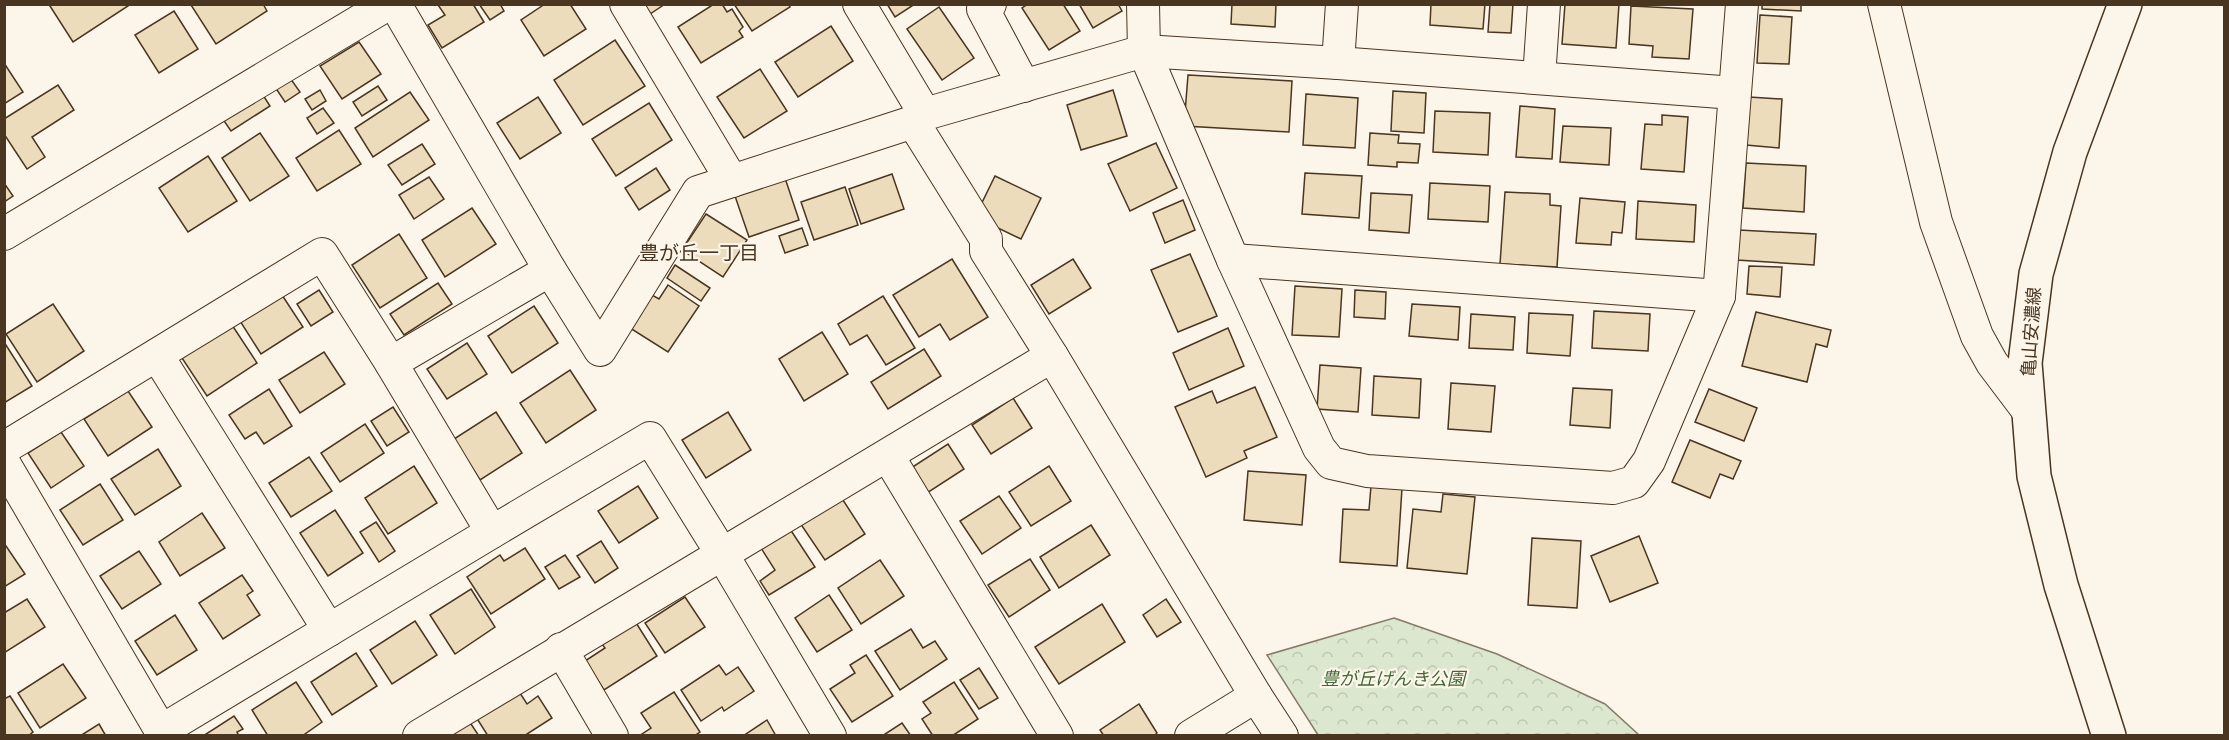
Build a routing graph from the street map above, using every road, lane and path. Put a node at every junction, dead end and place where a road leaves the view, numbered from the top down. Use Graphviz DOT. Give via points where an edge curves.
graph roads {
  1 [pos="388,4"];
  2 [pos="395,4"];
  3 [pos="626,4"];
  4 [pos="859,4"];
  5 [pos="990,4"];
  6 [pos="1143,4"];
  7 [pos="1342,4"];
  8 [pos="1544,4"];
  9 [pos="1742,4"];
  10 [pos="1884,4"];
  11 [pos="2125,4"];
  12 [pos="1144,51"];
  13 [pos="1338,63"];
  14 [pos="1539,78"];
  15 [pos="1024,86"];
  16 [pos="1734,93"];
  17 [pos="919,118"];
  18 [pos="732,181"];
  19 [pos="4,234"];
  20 [pos="1233,260"];
  21 [pos="550,270"];
  22 [pos="1719,296"];
  23 [pos="157,355"];
  24 [pos="1052,356"];
  25 [pos="391,363"];
  26 [pos="2029,412"];
  27 [pos="4,448"];
  28 [pos="888,456"];
  29 [pos="4,463"];
  30 [pos="492,532"];
  31 [pos="722,554"];
  32 [pos="329,630"];
  33 [pos="561,649"];
  34 [pos="1256,696"];
  35 [pos="163,733"];
  36 [pos="419,735"];
  37 [pos="612,735"];
  38 [pos="830,735"];
  39 [pos="1058,735"];
  40 [pos="1191,735"];
  41 [pos="1282,735"];
  42 [pos="2109,735"];
  1 -- 19 [label="street"];
  2 -- 21 [label="street"];
  3 -- 18 [label="street"];
  4 -- 17 [label="street"];
  5 -- 15 [label="street" via="983,9"];
  6 -- 12 [label="street"];
  7 -- 13 [label="street"];
  8 -- 14 [label="street"];
  9 -- 16 [label="street"];
  10 -- 26 [label="street" via="1936,222 1977,336"];
  11 -- 26 [label="main road, 亀山安濃線" via="2070,152 2036,274 2025,363"];
  12 -- 13 [label="street"];
  12 -- 15 [label="street"];
  12 -- 20 [label="street"];
  13 -- 14 [label="street"];
  14 -- 16 [label="street"];
  15 -- 17 [label="street"];
  16 -- 22 [label="street"];
  17 -- 18 [label="street"];
  17 -- 24 [label="street" via="986,239 986,251"];
  18 -- 21 [label="street" via="698,192 600,350"];
  20 -- 22 [label="street"];
  20 -- 22 [label="street" via="1318,448 1331,463 1367,471 1613,488 1634,482 1649,461"];
  21 -- 25 [label="street"];
  23 -- 25 [label="street" via="322,254"];
  23 -- 27 [label="street"];
  23 -- 32 [label="street"];
  24 -- 28 [label="street"];
  24 -- 34 [label="street"];
  25 -- 30 [label="street"];
  26 -- 42 [label="main road, 亀山安濃線" via="2034,476 2058,574"];
  28 -- 31 [label="street"];
  28 -- 39 [label="street"];
  29 -- 35 [label="street"];
  30 -- 31 [label="street" via="650,438"];
  30 -- 32 [label="street"];
  31 -- 33 [label="street"];
  31 -- 38 [label="street"];
  32 -- 35 [label="street"];
  33 -- 36 [label="street"];
  33 -- 37 [label="street"];
  34 -- 40 [label="street"];
  34 -- 41 [label="street"];
}
